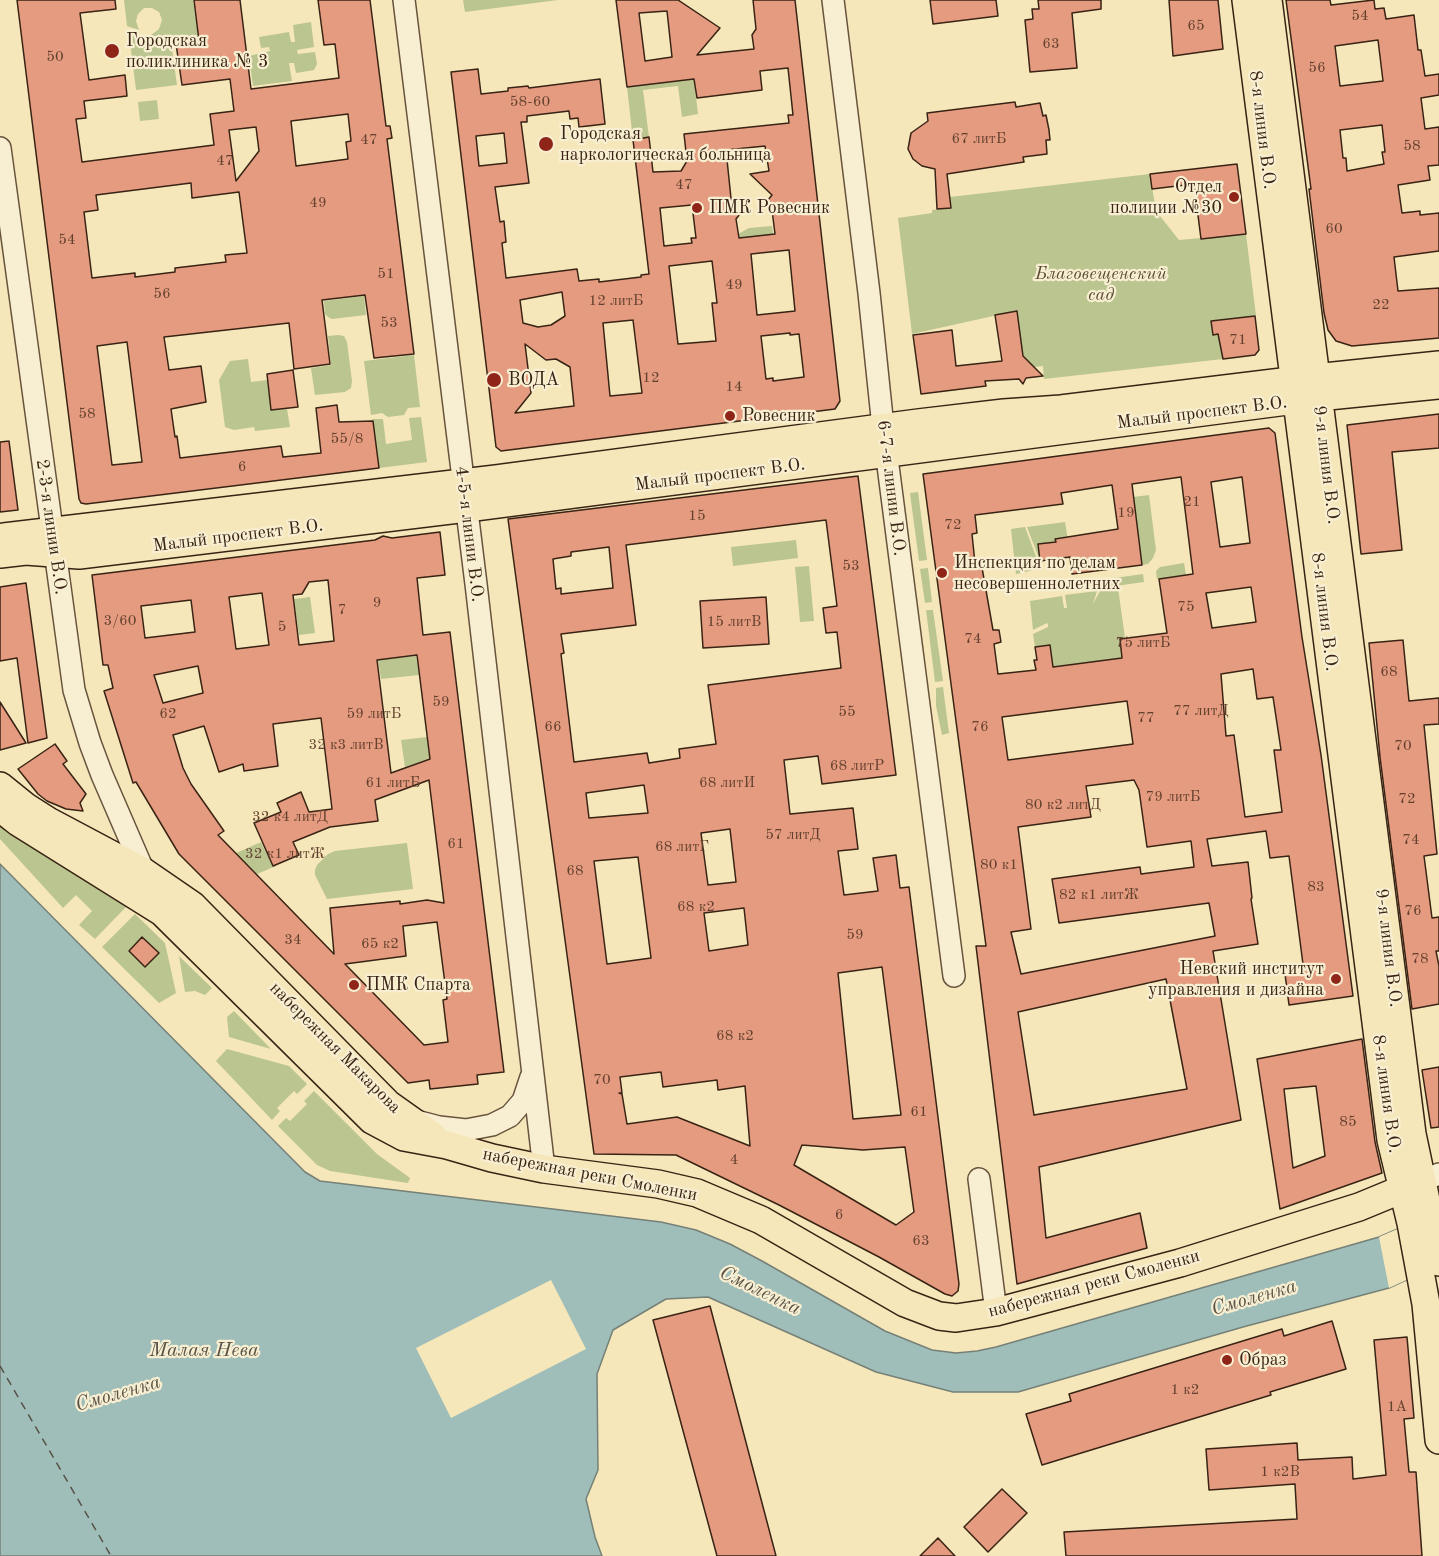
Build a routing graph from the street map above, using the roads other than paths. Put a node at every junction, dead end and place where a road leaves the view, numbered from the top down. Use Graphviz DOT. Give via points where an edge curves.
graph roads {
  1 [pos="404,0"];
  2 [pos="832,0"];
  3 [pos="1246,0"];
  4 [pos="1268,0"];
  5 [pos="0,148"];
  6 [pos="1439,365"];
  7 [pos="1439,385"];
  8 [pos="1306,389"];
  9 [pos="883,427"];
  10 [pos="887,453"];
  11 [pos="464,496"];
  12 [pos="0,537"];
  13 [pos="53,542"];
  14 [pos="0,554"];
  15 [pos="0,786"];
  16 [pos="0,808"];
  17 [pos="138,882"];
  18 [pos="954,976"];
  19 [pos="534,1068"];
  20 [pos="408,1119"];
  21 [pos="447,1145"];
  22 [pos="544,1169"];
  23 [pos="979,1179"];
  24 [pos="1421,1181"];
  25 [pos="1430,1268"];
  26 [pos="996,1312"];
  27 [pos="1439,1440"];
  1 -- 11 [label="street, 4-5-я линии В.О."];
  2 -- 9 [label="street, 6-7-я линии В.О."];
  3 -- 8 [label="main road, 8-я линия В.О."];
  4 -- 8 [label="main road"];
  5 -- 13 [label="street, 2-3-я линии В.О."];
  6 -- 8 [label="main road, Малый проспект В.О."];
  7 -- 8 [label="main road, Малый проспект В.О."];
  8 -- 9 [label="main road, Малый проспект В.О." via="1004,413"];
  8 -- 10 [label="main road, Малый проспект В.О."];
  8 -- 24 [label="main road, 8-я линия В.О." via="1390,1140"];
  9 -- 10 [label="street, 6-7-я линии В.О."];
  9 -- 11 [label="main road, Малый проспект В.О."];
  10 -- 11 [label="main road, Малый проспект В.О."];
  10 -- 18 [label="street, 6-7-я линии В.О."];
  11 -- 13 [label="main road, Малый проспект В.О."];
  11 -- 19 [label="street, 4-5-я линии В.О."];
  12 -- 13 [label="main road, Малый проспект В.О."];
  13 -- 14 [label="main road, Малый проспект В.О."];
  13 -- 17 [label="street, 2-3-я линии В.О." via="74,690"];
  15 -- 17 [label="main road, набережная Макарова"];
  16 -- 17 [label="main road, набережная Макарова" via="28,828"];
  17 -- 20 [label="main road, набережная Макарова" via="192,905 388,1104"];
  17 -- 21 [label="main road, набережная Макарова" via="162,912 372,1120 404,1137"];
  19 -- 20 [label="street, 4-5-я линии В.О." via="523,1101 510,1116 492,1125 466,1130"];
  19 -- 22 [label="street, 4-5-я линии В.О."];
  20 -- 21 [label="main road, набережная Макарова"];
  21 -- 22 [label="main road, набережная реки Смоленки"];
  22 -- 26 [label="main road, набережная реки Смоленки" via="697,1193 761,1220 922,1311 956,1318"];
  23 -- 26 [label="street"];
  24 -- 25 [label="main road, 8-я линия В.О." via="1420,1219"];
  24 -- 26 [label="main road, набережная реки Смоленки" via="1359,1207 1180,1263"];
  25 -- 27 [label="main road, 8-я линия В.О." via="1430,1328"];
}
